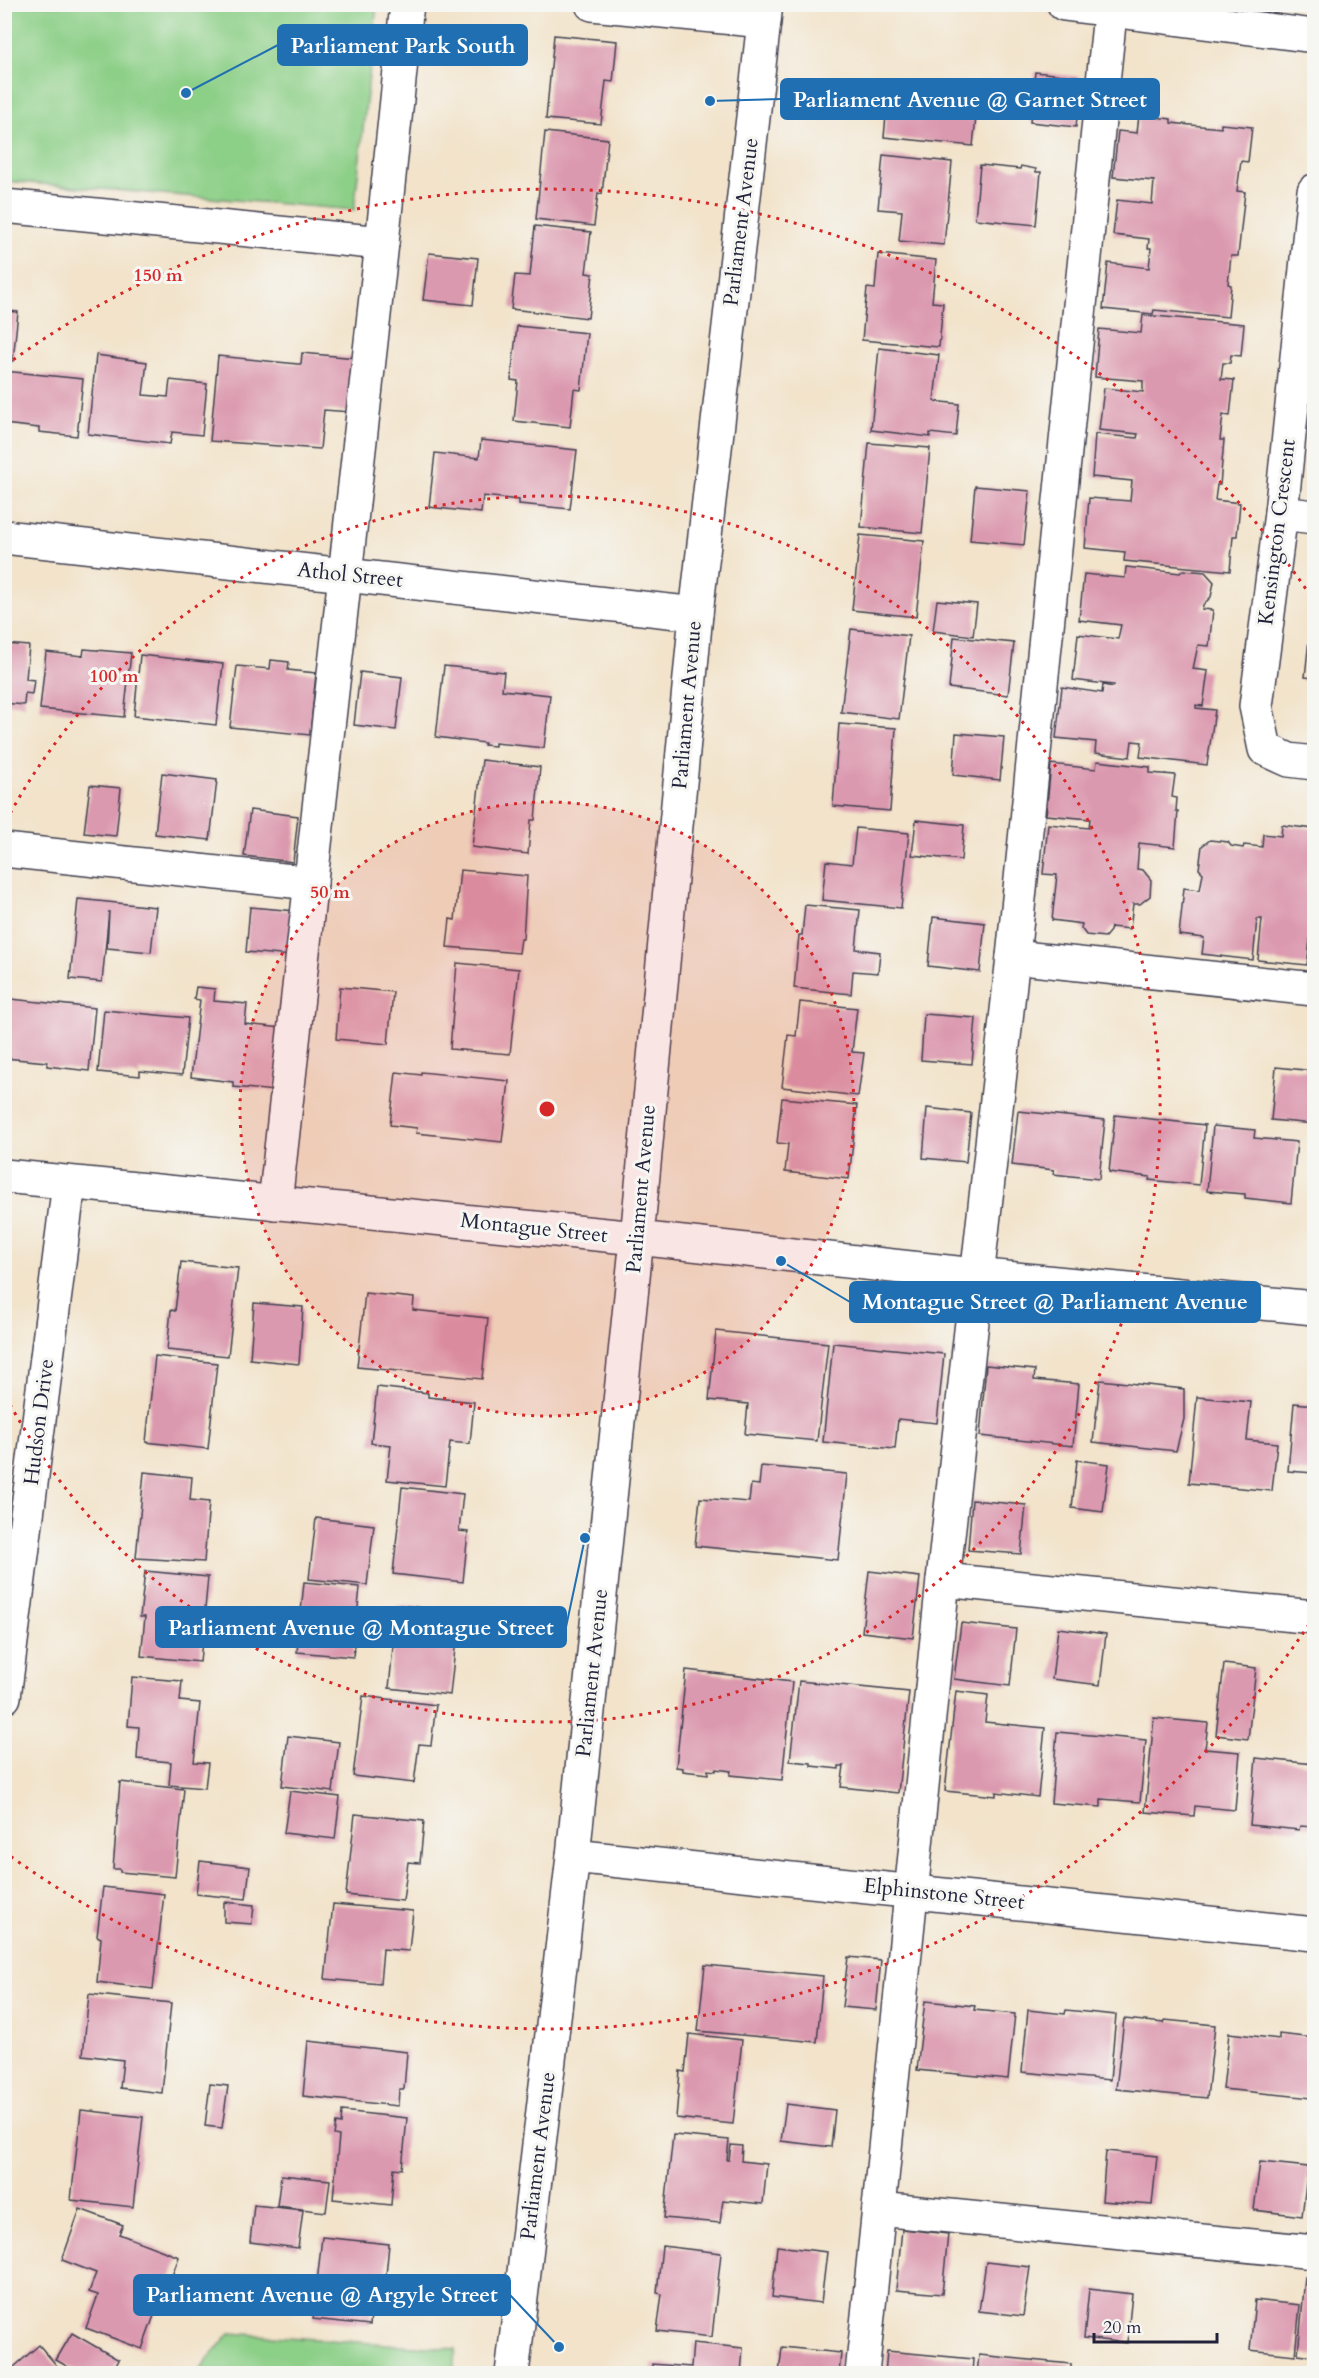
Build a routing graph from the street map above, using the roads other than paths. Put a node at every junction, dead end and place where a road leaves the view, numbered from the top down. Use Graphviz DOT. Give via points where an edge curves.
graph roads {
  1 [pos="407,4"];
  2 [pos="592,4"];
  3 [pos="1064,4"];
  4 [pos="1111,7"];
  5 [pos="765,13"];
  6 [pos="1314,36"];
  7 [pos="1314,191"];
  8 [pos="4,206"];
  9 [pos="382,243"];
  10 [pos="1308,304"];
  11 [pos="1281,513"];
  12 [pos="1314,517"];
  13 [pos="4,537"];
  14 [pos="345,574"];
  15 [pos="696,614"];
  16 [pos="1314,763"];
  17 [pos="4,850"];
  18 [pos="311,883"];
  19 [pos="1013,957"];
  20 [pos="1314,989"];
  21 [pos="4,1176"];
  22 [pos="69,1183"];
  23 [pos="274,1203"];
  24 [pos="637,1238"];
  25 [pos="975,1275"];
  26 [pos="1314,1308"];
  27 [pos="943,1580"];
  28 [pos="1314,1617"];
  29 [pos="4,1696"];
  30 [pos="573,1856"];
  31 [pos="911,1891"];
  32 [pos="1314,1934"];
  33 [pos="879,2209"];
  34 [pos="1314,2252"];
  35 [pos="512,2373"];
  36 [pos="862,2373"];
  1 -- 9 [label="street"];
  2 -- 5 [label="street"];
  3 -- 4 [label="street"];
  4 -- 6 [label="street"];
  4 -- 19 [label="street"];
  5 -- 15 [label="street, Parliament Avenue"];
  7 -- 10 [label="street, Kensington Crescent"];
  8 -- 9 [label="street"];
  9 -- 14 [label="street"];
  10 -- 11 [label="street, Kensington Crescent"];
  11 -- 12 [label="street"];
  11 -- 16 [label="street, Kensington Crescent" via="1256,706 1265,749 1289,760"];
  13 -- 14 [label="street, Athol Street"];
  14 -- 15 [label="street, Athol Street"];
  14 -- 18 [label="street"];
  15 -- 24 [label="street, Parliament Avenue"];
  17 -- 18 [label="street"];
  18 -- 23 [label="street"];
  19 -- 20 [label="street"];
  19 -- 25 [label="street"];
  21 -- 22 [label="street, Montague Street"];
  22 -- 23 [label="street, Montague Street"];
  22 -- 29 [label="street, Hudson Drive"];
  23 -- 24 [label="street, Montague Street"];
  24 -- 25 [label="street, Montague Street"];
  24 -- 30 [label="street, Parliament Avenue"];
  25 -- 26 [label="street, Montague Street"];
  25 -- 27 [label="street"];
  27 -- 28 [label="street"];
  27 -- 31 [label="street"];
  30 -- 31 [label="street, Elphinstone Street"];
  30 -- 35 [label="street, Parliament Avenue"];
  31 -- 32 [label="street, Elphinstone Street"];
  31 -- 33 [label="street"];
  33 -- 34 [label="street"];
  33 -- 36 [label="street"];
}
